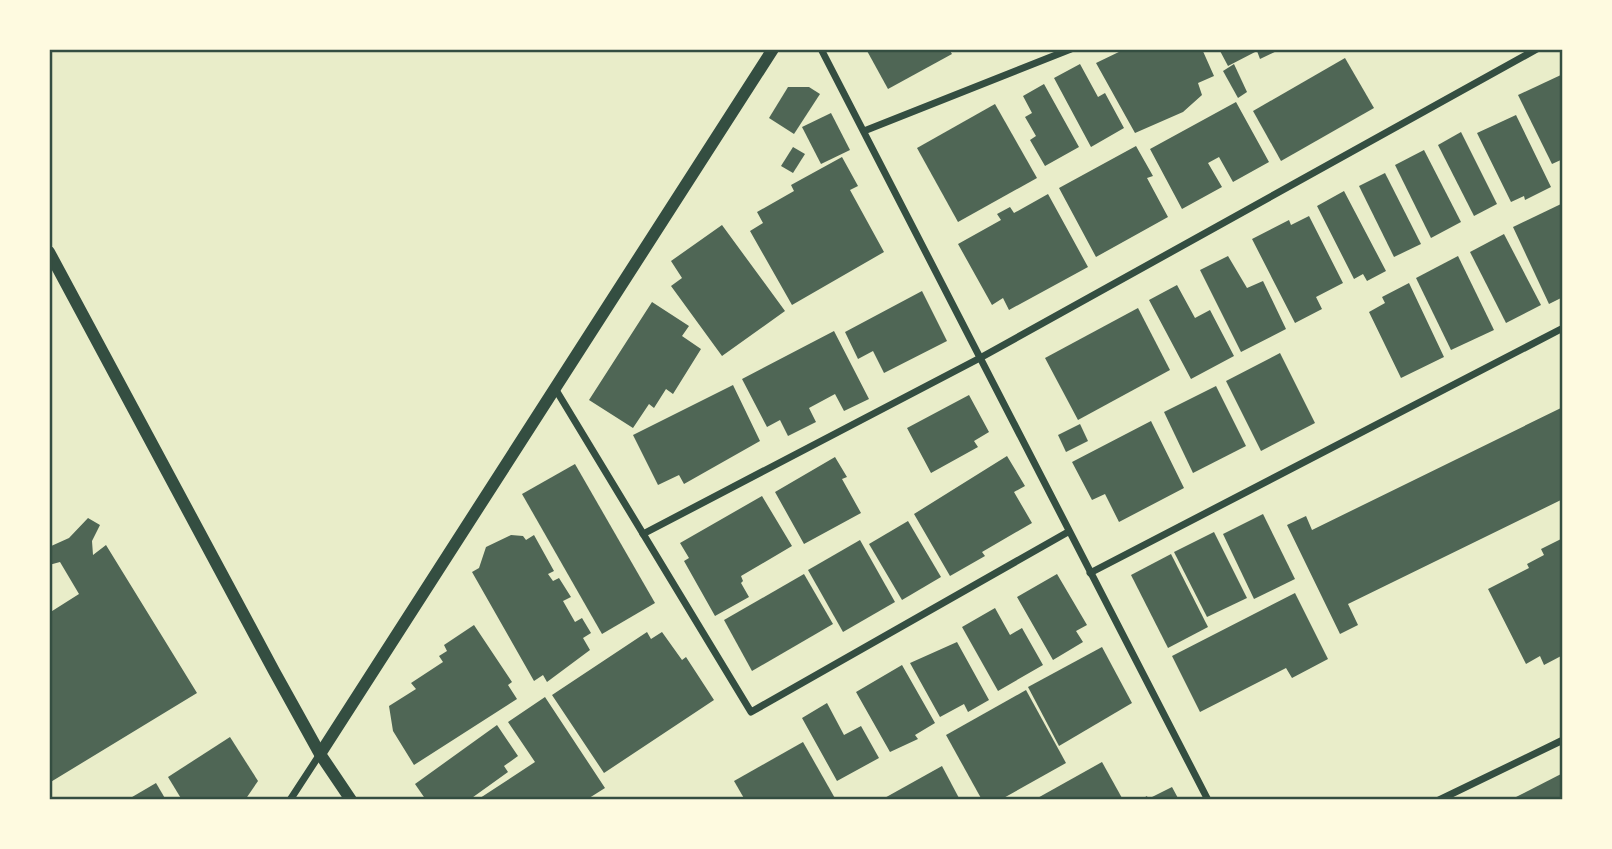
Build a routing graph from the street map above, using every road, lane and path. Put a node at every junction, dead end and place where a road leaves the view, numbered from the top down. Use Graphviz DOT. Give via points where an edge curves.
graph roads {
  1 [pos="773,49"];
  2 [pos="821,49"];
  3 [pos="1071,49"];
  4 [pos="1537,49"];
  5 [pos="864,131"];
  6 [pos="49,252"];
  7 [pos="1563,328"];
  8 [pos="980,358"];
  9 [pos="556,390"];
  10 [pos="1068,532"];
  11 [pos="643,534"];
  12 [pos="1090,573"];
  13 [pos="1563,740"];
  14 [pos="320,754"];
  15 [pos="290,800"];
  16 [pos="351,800"];
  17 [pos="1208,800"];
  18 [pos="1439,800"];
  1 -- 9 [label="street"];
  2 -- 5 [label="street"];
  3 -- 5 [label="street"];
  4 -- 8 [label="street"];
  5 -- 8 [label="street"];
  6 -- 14 [label="street"];
  7 -- 12 [label="street"];
  8 -- 10 [label="street"];
  8 -- 11 [label="street"];
  9 -- 11 [label="street"];
  9 -- 14 [label="street"];
  10 -- 11 [label="street" via="751,712"];
  10 -- 12 [label="street"];
  12 -- 17 [label="street"];
  13 -- 18 [label="street"];
  14 -- 15 [label="street"];
  14 -- 16 [label="street"];
}
